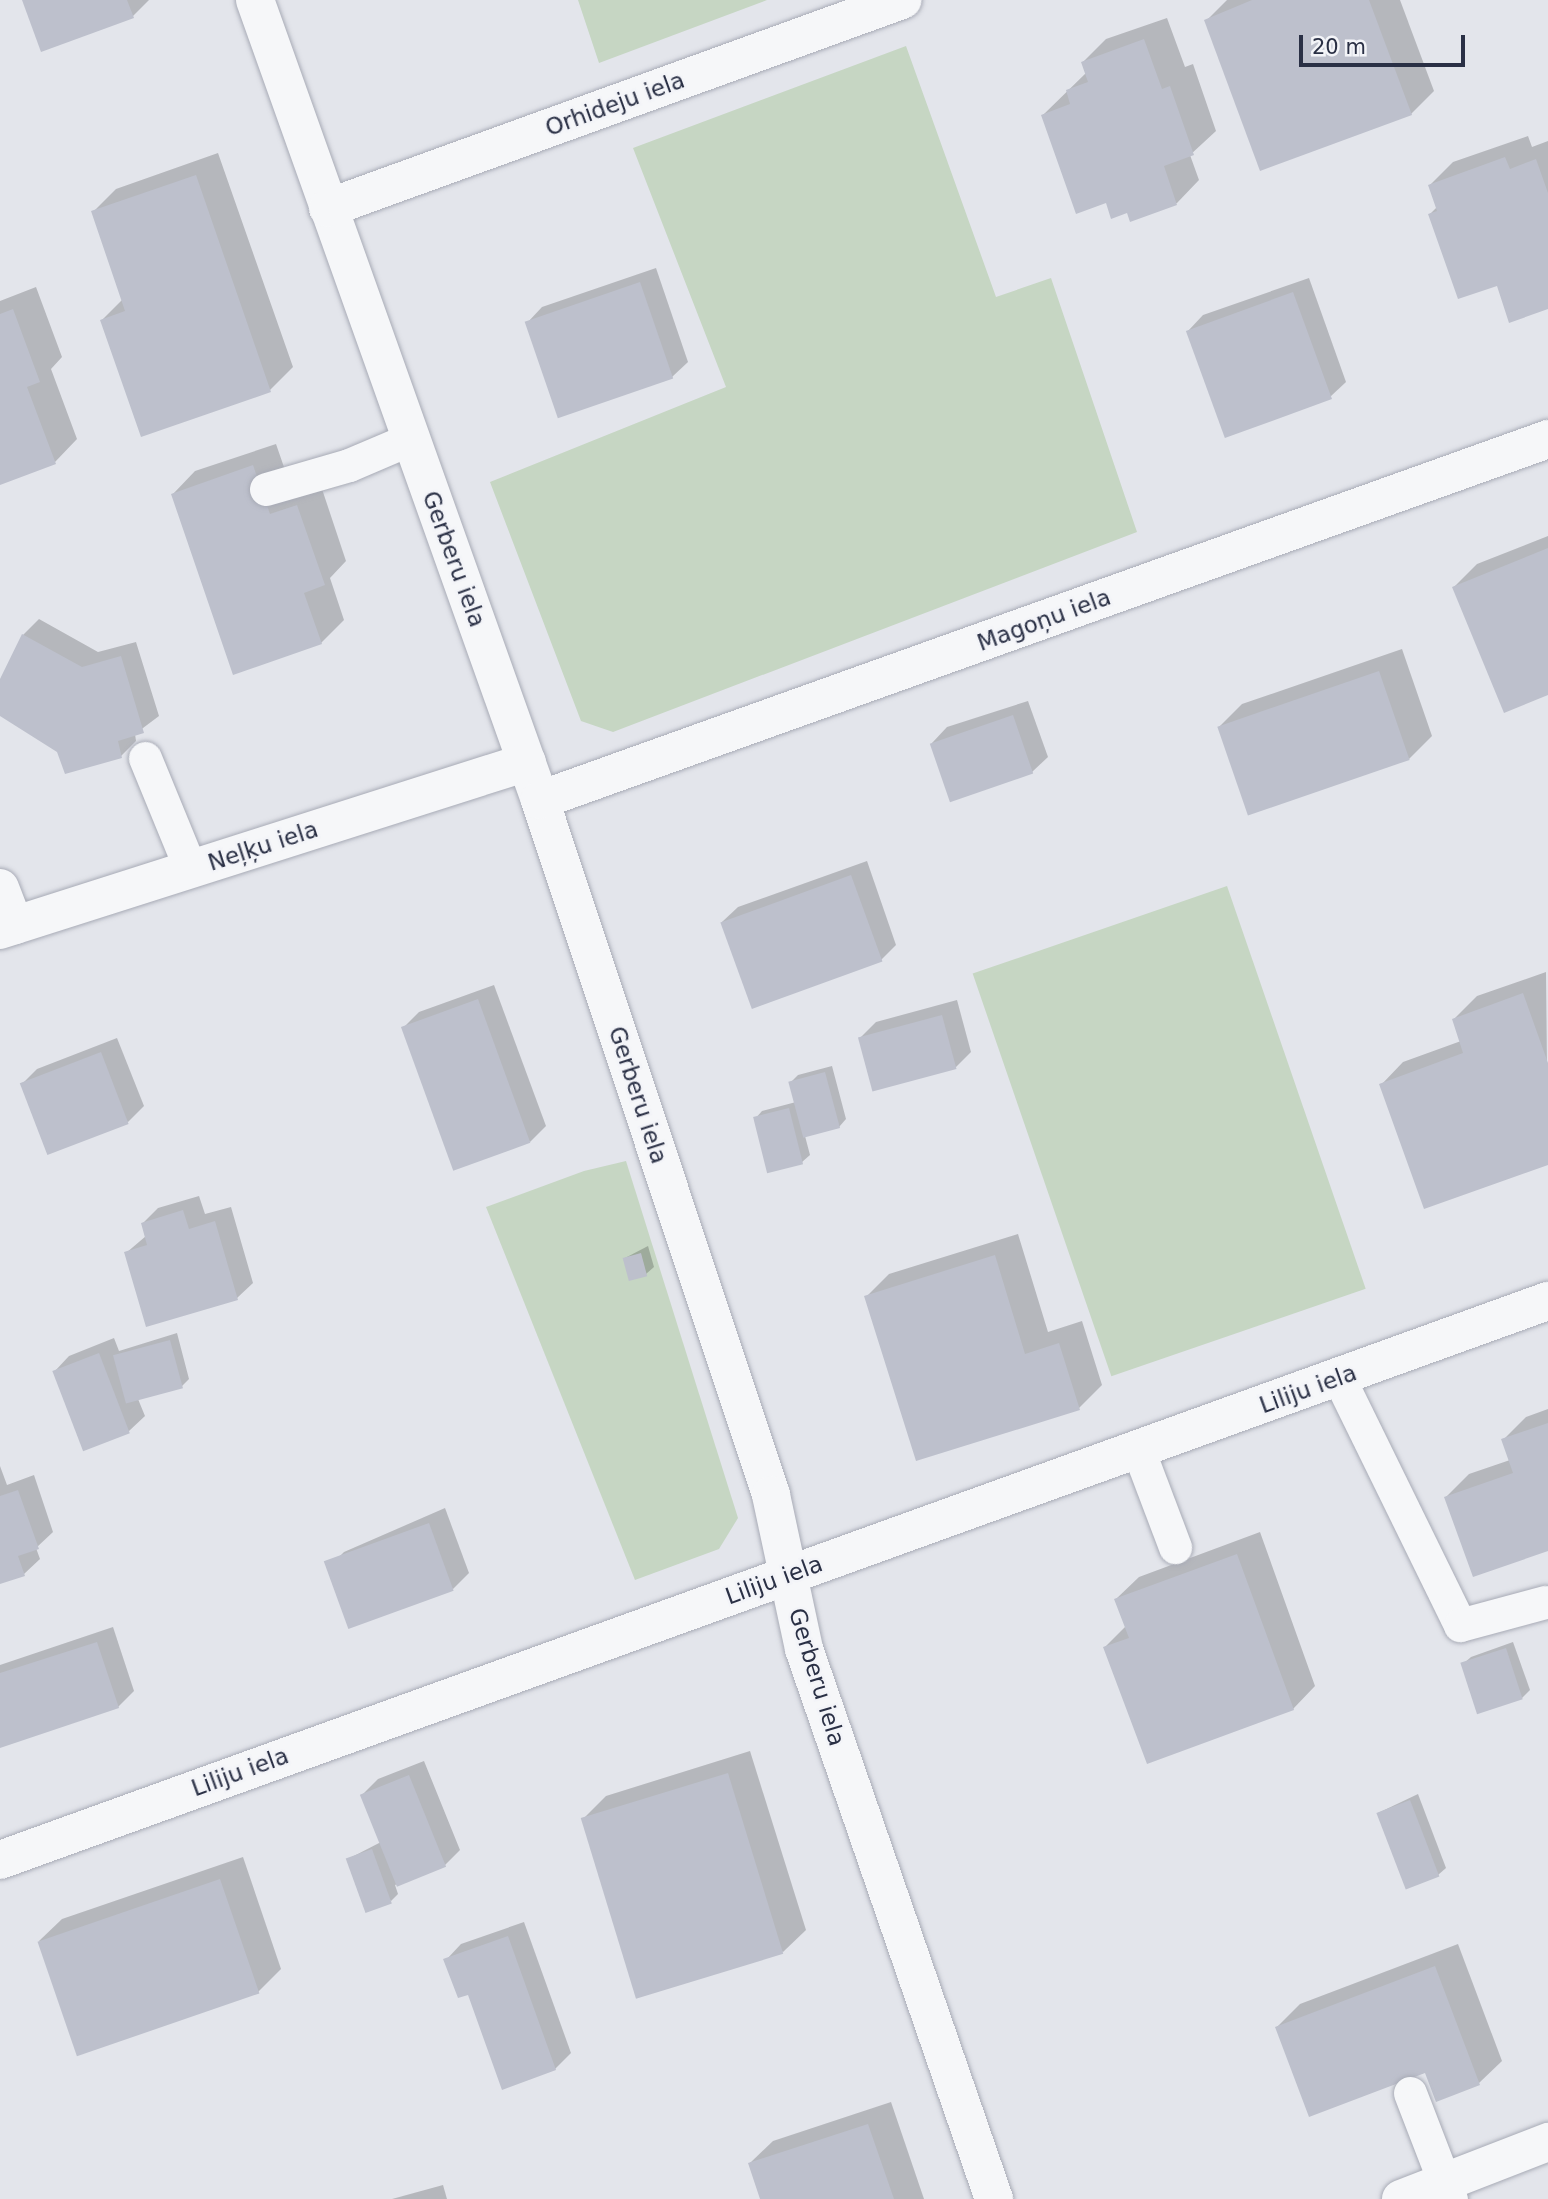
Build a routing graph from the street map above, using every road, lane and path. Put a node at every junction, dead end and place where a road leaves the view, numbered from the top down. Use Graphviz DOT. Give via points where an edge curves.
graph roads {
  1 [pos="255,0"];
  2 [pos="902,0"];
  3 [pos="328,208"];
  4 [pos="410,439"];
  5 [pos="1548,439"];
  6 [pos="266,489"];
  7 [pos="145,758"];
  8 [pos="527,762"];
  9 [pos="540,800"];
  10 [pos="191,870"];
  11 [pos="0,888"];
  12 [pos="7,928"];
  13 [pos="1548,1301"];
  14 [pos="1339,1378"];
  15 [pos="1139,1449"];
  16 [pos="1175,1547"];
  17 [pos="789,1574"];
  18 [pos="1545,1602"];
  19 [pos="0,1860"];
  20 [pos="1410,2093"];
  21 [pos="1548,2142"];
  22 [pos="1447,2191"];
  23 [pos="994,2199"];
  24 [pos="1401,2199"];
  1 -- 3 [label="street, Gerberu iela"];
  2 -- 3 [label="street, Orhideju iela"];
  3 -- 4 [label="street, Gerberu iela"];
  4 -- 6 [label="lane" via="349,465"];
  4 -- 8 [label="street, Gerberu iela"];
  5 -- 9 [label="street, Magoņu iela"];
  7 -- 10 [label="lane"];
  8 -- 9 [label="street, Gerberu iela"];
  8 -- 10 [label="street, Neļķu iela"];
  9 -- 17 [label="street, Gerberu iela" via="771,1495"];
  10 -- 12 [label="street, Neļķu iela"];
  11 -- 12 [label="street"];
  13 -- 14 [label="street, Liliju iela"];
  14 -- 15 [label="street, Liliju iela"];
  14 -- 18 [label="lane" via="1460,1626"];
  15 -- 16 [label="lane"];
  15 -- 17 [label="street, Liliju iela"];
  17 -- 19 [label="street, Liliju iela"];
  17 -- 23 [label="street, Gerberu iela" via="804,1649"];
  20 -- 22 [label="lane"];
  21 -- 22 [label="street"];
  22 -- 24 [label="street"];
}
